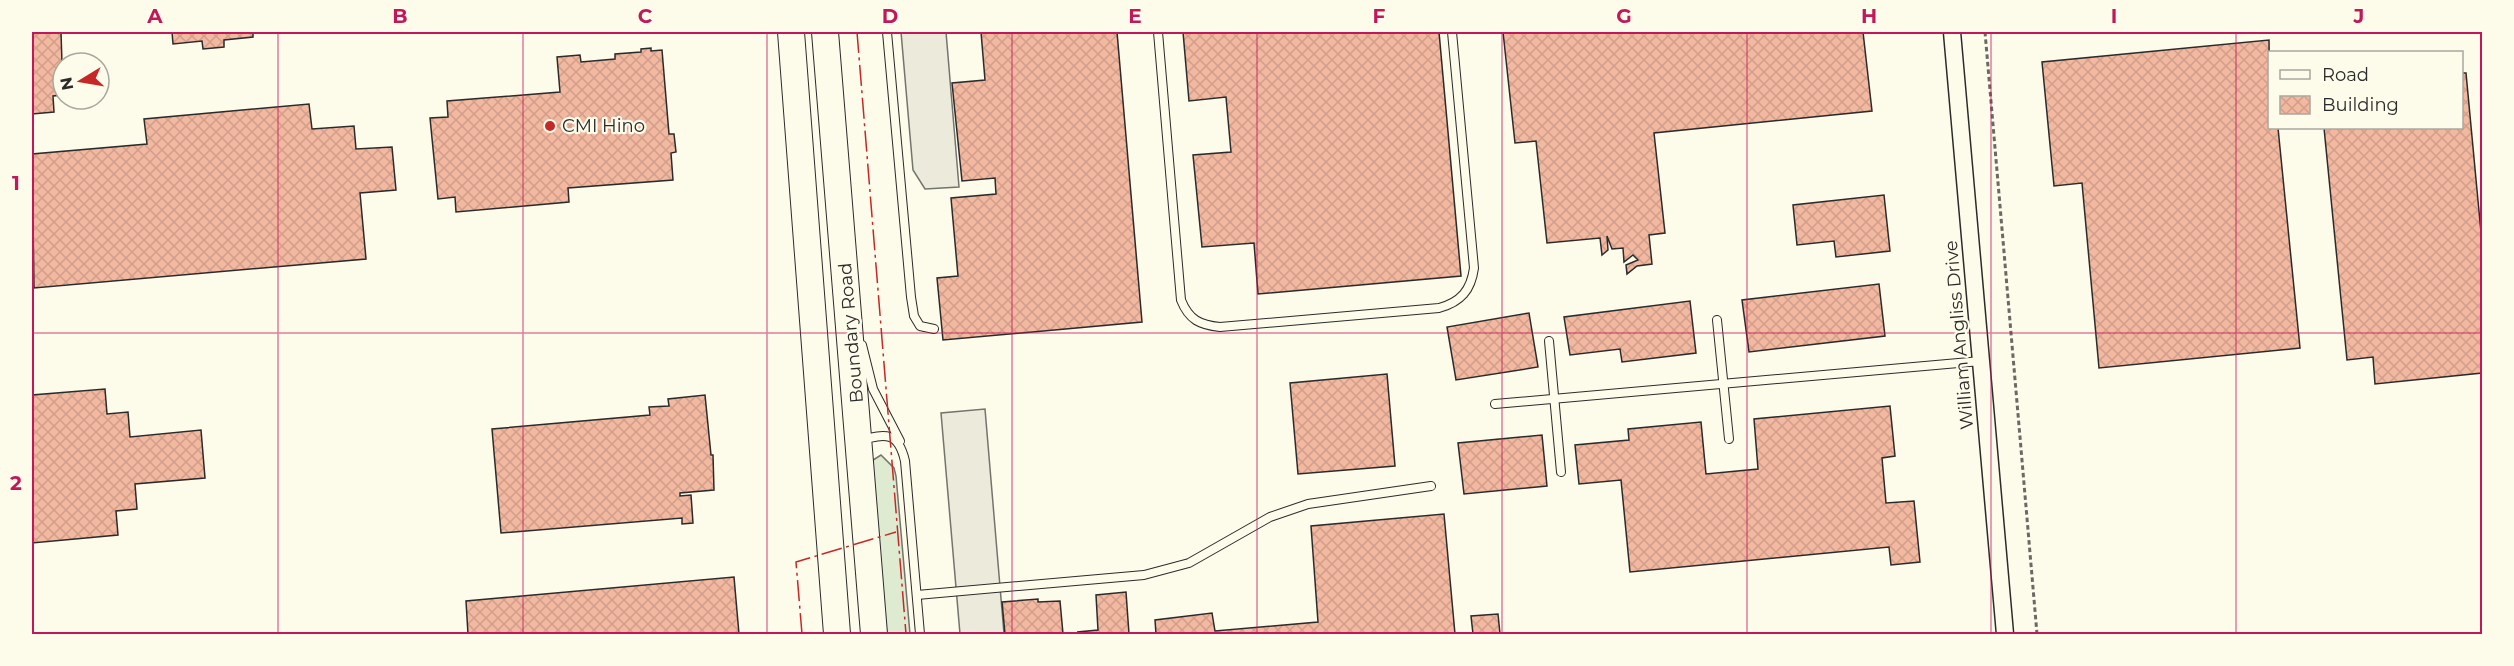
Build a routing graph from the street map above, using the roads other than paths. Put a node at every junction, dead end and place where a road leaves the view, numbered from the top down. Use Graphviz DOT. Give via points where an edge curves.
graph roads {
  1 [pos="791,32"];
  2 [pos="825,32"];
  3 [pos="887,32"];
  4 [pos="1158,32"];
  5 [pos="1452,32"];
  6 [pos="1952,32"];
  7 [pos="843,233"];
  8 [pos="854,270"];
  9 [pos="1718,320"];
  10 [pos="934,329"];
  11 [pos="861,334"];
  12 [pos="1549,341"];
  13 [pos="1981,361"];
  14 [pos="1724,384"];
  15 [pos="1554,399"];
  16 [pos="1495,404"];
  17 [pos="1729,439"];
  18 [pos="859,440"];
  19 [pos="901,444"];
  20 [pos="824,449"];
  21 [pos="1561,472"];
  22 [pos="1431,486"];
  23 [pos="917,595"];
  24 [pos="837,634"];
  25 [pos="874,634"];
  26 [pos="920,634"];
  27 [pos="2005,634"];
  1 -- 20 [label="main road, Boundary Road"];
  2 -- 7 [label="main road, Boundary Road"];
  3 -- 10 [label="lane" via="914,316 920,326"];
  4 -- 5 [label="lane" via="1181,300 1193,320 1204,326 1220,327 1439,308 1460,299 1474,268"];
  6 -- 13 [label="street, William Angliss Drive"];
  7 -- 8 [label="lane"];
  7 -- 18 [label="main road, Boundary Road"];
  9 -- 14 [label="lane"];
  11 -- 19 [label="lane" via="873,390"];
  12 -- 15 [label="lane"];
  13 -- 14 [label="lane"];
  13 -- 27 [label="street, William Angliss Drive"];
  14 -- 15 [label="lane"];
  14 -- 17 [label="lane"];
  15 -- 16 [label="lane"];
  15 -- 21 [label="lane"];
  18 -- 19 [label="lane" via="882,435"];
  18 -- 20 [label="main road"];
  18 -- 25 [label="main road, Boundary Road"];
  19 -- 23 [label="lane"];
  20 -- 24 [label="main road, Boundary Road"];
  22 -- 23 [label="lane" via="1308,504 1270,517 1189,563 1144,575"];
  23 -- 26 [label="lane"];
}
